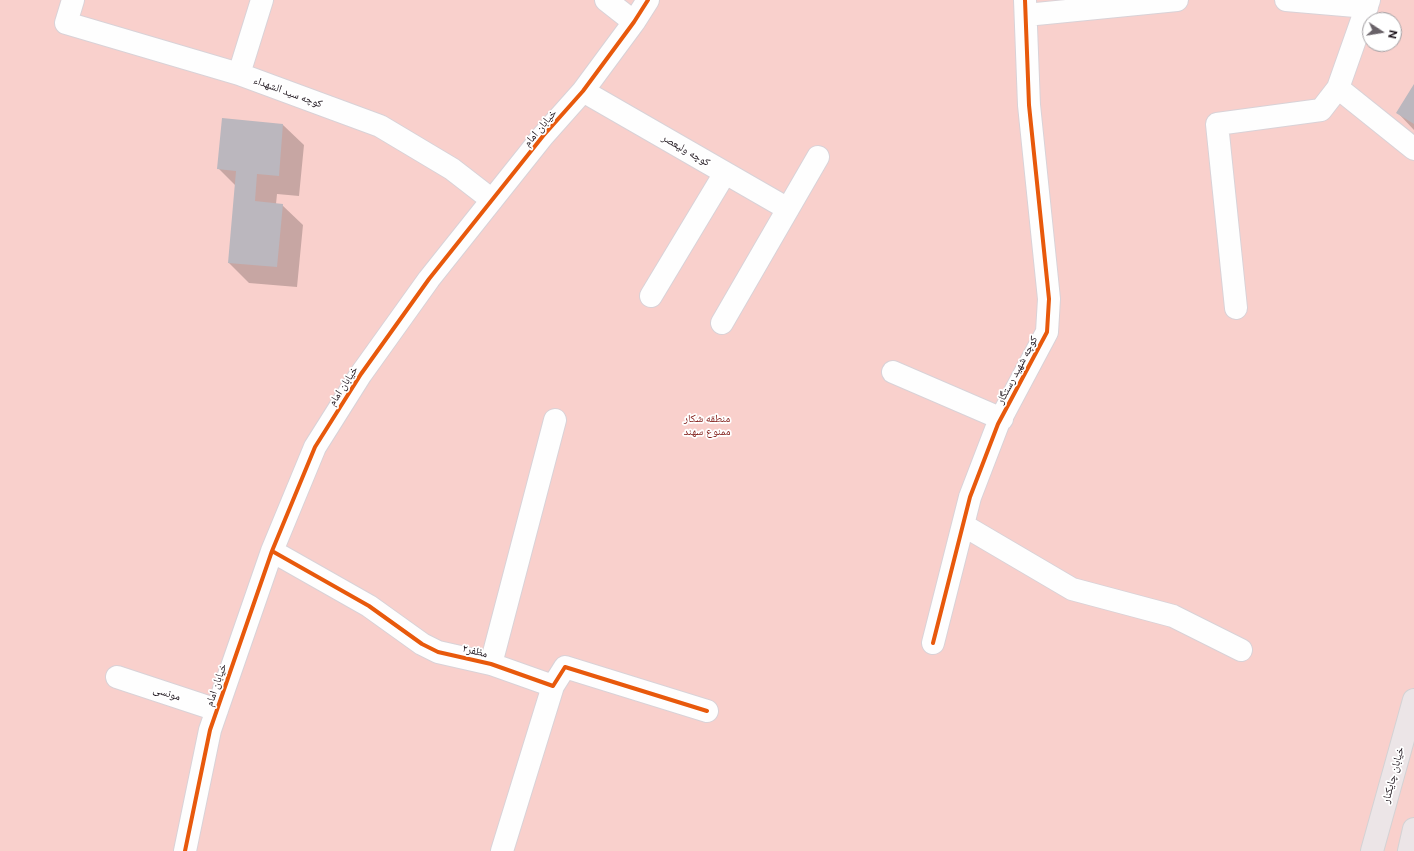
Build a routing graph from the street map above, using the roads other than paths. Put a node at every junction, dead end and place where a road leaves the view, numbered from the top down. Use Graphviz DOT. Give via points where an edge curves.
graph roads {
  1 [pos="73,0"];
  2 [pos="262,0"];
  3 [pos="606,0"];
  4 [pos="648,0"];
  5 [pos="1177,0"];
  6 [pos="1286,0"];
  7 [pos="1368,3"];
  8 [pos="1026,8"];
  9 [pos="634,22"];
  10 [pos="239,74"];
  11 [pos="1338,88"];
  12 [pos="583,91"];
  13 [pos="1414,149"];
  14 [pos="818,157"];
  15 [pos="725,173"];
  16 [pos="492,200"];
  17 [pos="788,209"];
  18 [pos="651,296"];
  19 [pos="1236,308"];
  20 [pos="722,323"];
  21 [pos="893,372"];
  22 [pos="1002,419"];
  23 [pos="555,420"];
  24 [pos="963,525"];
  25 [pos="272,551"];
  26 [pos="933,643"];
  27 [pos="1241,650"];
  28 [pos="491,664"];
  29 [pos="117,677"];
  30 [pos="553,686"];
  31 [pos="1414,700"];
  32 [pos="218,710"];
  33 [pos="707,711"];
  34 [pos="1414,829"];
  35 [pos="185,851"];
  36 [pos="502,851"];
  37 [pos="1372,851"];
  38 [pos="1409,851"];
  1 -- 10 [label="street, کوچه سید الشهداء" via="66,23"];
  2 -- 10 [label="street"];
  3 -- 9 [label="street"];
  4 -- 9 [label="street, خیابان امام"];
  5 -- 8 [label="street"];
  6 -- 7 [label="street"];
  7 -- 11 [label="street"];
  8 -- 22 [label="street, کوچه شهید رستگار" via="1029,104 1049,305 1047,332"];
  9 -- 12 [label="street, خیابان امام"];
  10 -- 16 [label="street, کوچه سید الشهداء" via="380,126 452,169"];
  11 -- 13 [label="street"];
  11 -- 19 [label="street" via="1321,110 1217,124"];
  12 -- 15 [label="street, کوچه ولیعصر"];
  12 -- 16 [label="street, خیابان امام"];
  14 -- 17 [label="street"];
  15 -- 17 [label="street, کوچه ولیعصر"];
  15 -- 18 [label="street"];
  16 -- 25 [label="street, خیابان امام" via="429,279 352,387 315,447"];
  17 -- 20 [label="street"];
  21 -- 22 [label="street"];
  22 -- 24 [label="street, کوچه شهید رستگار" via="970,498"];
  23 -- 28 [label="street"];
  24 -- 26 [label="street, کوچه شهید رستگار"];
  24 -- 27 [label="street" via="1072,589 1173,616"];
  25 -- 28 [label="street, مظفر۲" via="369,606 422,644 438,652"];
  25 -- 32 [label="street, خیابان امام"];
  28 -- 30 [label="street, مظفر۲"];
  29 -- 32 [label="street, مونسی"];
  30 -- 33 [label="street" via="565,668"];
  30 -- 36 [label="street"];
  31 -- 37 [label="main road, خیابان چایکنار"];
  32 -- 35 [label="street, خیابان امام" via="210,730"];
  34 -- 38 [label="main road"];
}
